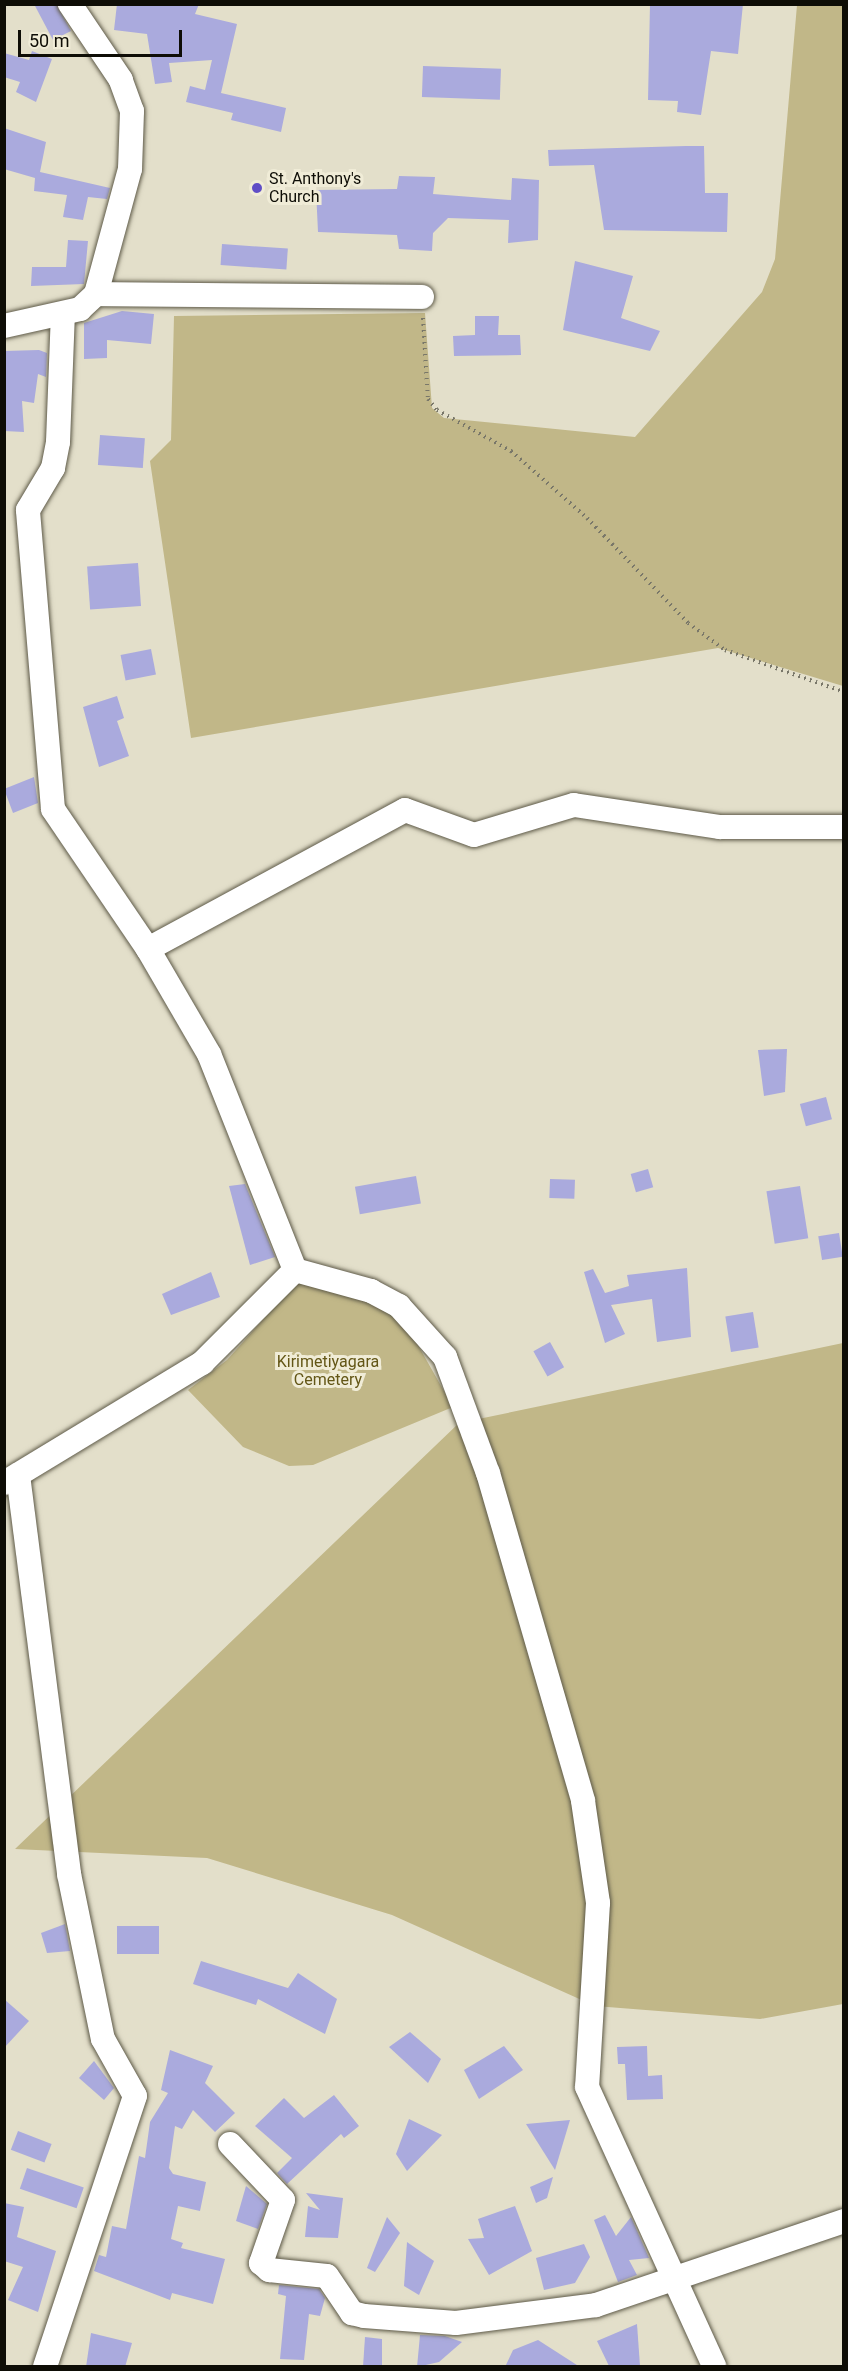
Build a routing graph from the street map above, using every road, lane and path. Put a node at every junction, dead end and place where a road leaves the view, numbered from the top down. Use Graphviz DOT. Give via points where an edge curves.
graph roads {
  1 [pos="70,4"];
  2 [pos="96,294"];
  3 [pos="422,297"];
  4 [pos="63,314"];
  5 [pos="4,326"];
  6 [pos="843,692"];
  7 [pos="843,827"];
  8 [pos="148,949"];
  9 [pos="295,1270"];
  10 [pos="11,1479"];
  11 [pos="230,2144"];
  12 [pos="843,2221"];
  13 [pos="678,2277"];
  14 [pos="45,2367"];
  15 [pos="714,2367"];
  1 -- 2 [label="street" via="121,81 132,111 130,169"];
  2 -- 3 [label="street"];
  2 -- 4 [label="street"];
  3 -- 6 [label="path" via="428,399 437,410 511,451 587,518 688,623 725,650"];
  4 -- 5 [label="street"];
  4 -- 8 [label="street" via="58,442 53,468 28,510 53,809"];
  7 -- 8 [label="street" via="720,827 574,805 474,835 405,810"];
  8 -- 9 [label="street" via="209,1054"];
  9 -- 10 [label="street" via="202,1363"];
  9 -- 13 [label="street" via="371,1291 399,1306 445,1357 488,1473 583,1801 598,1903 587,2087"];
  10 -- 14 [label="street" via="69,1874 103,2039 135,2096"];
  11 -- 13 [label="street" via="283,2200 261,2263 269,2270 327,2276 352,2313 456,2323 531,2317 596,2305"];
  12 -- 13 [label="street"];
  13 -- 15 [label="street"];
}
